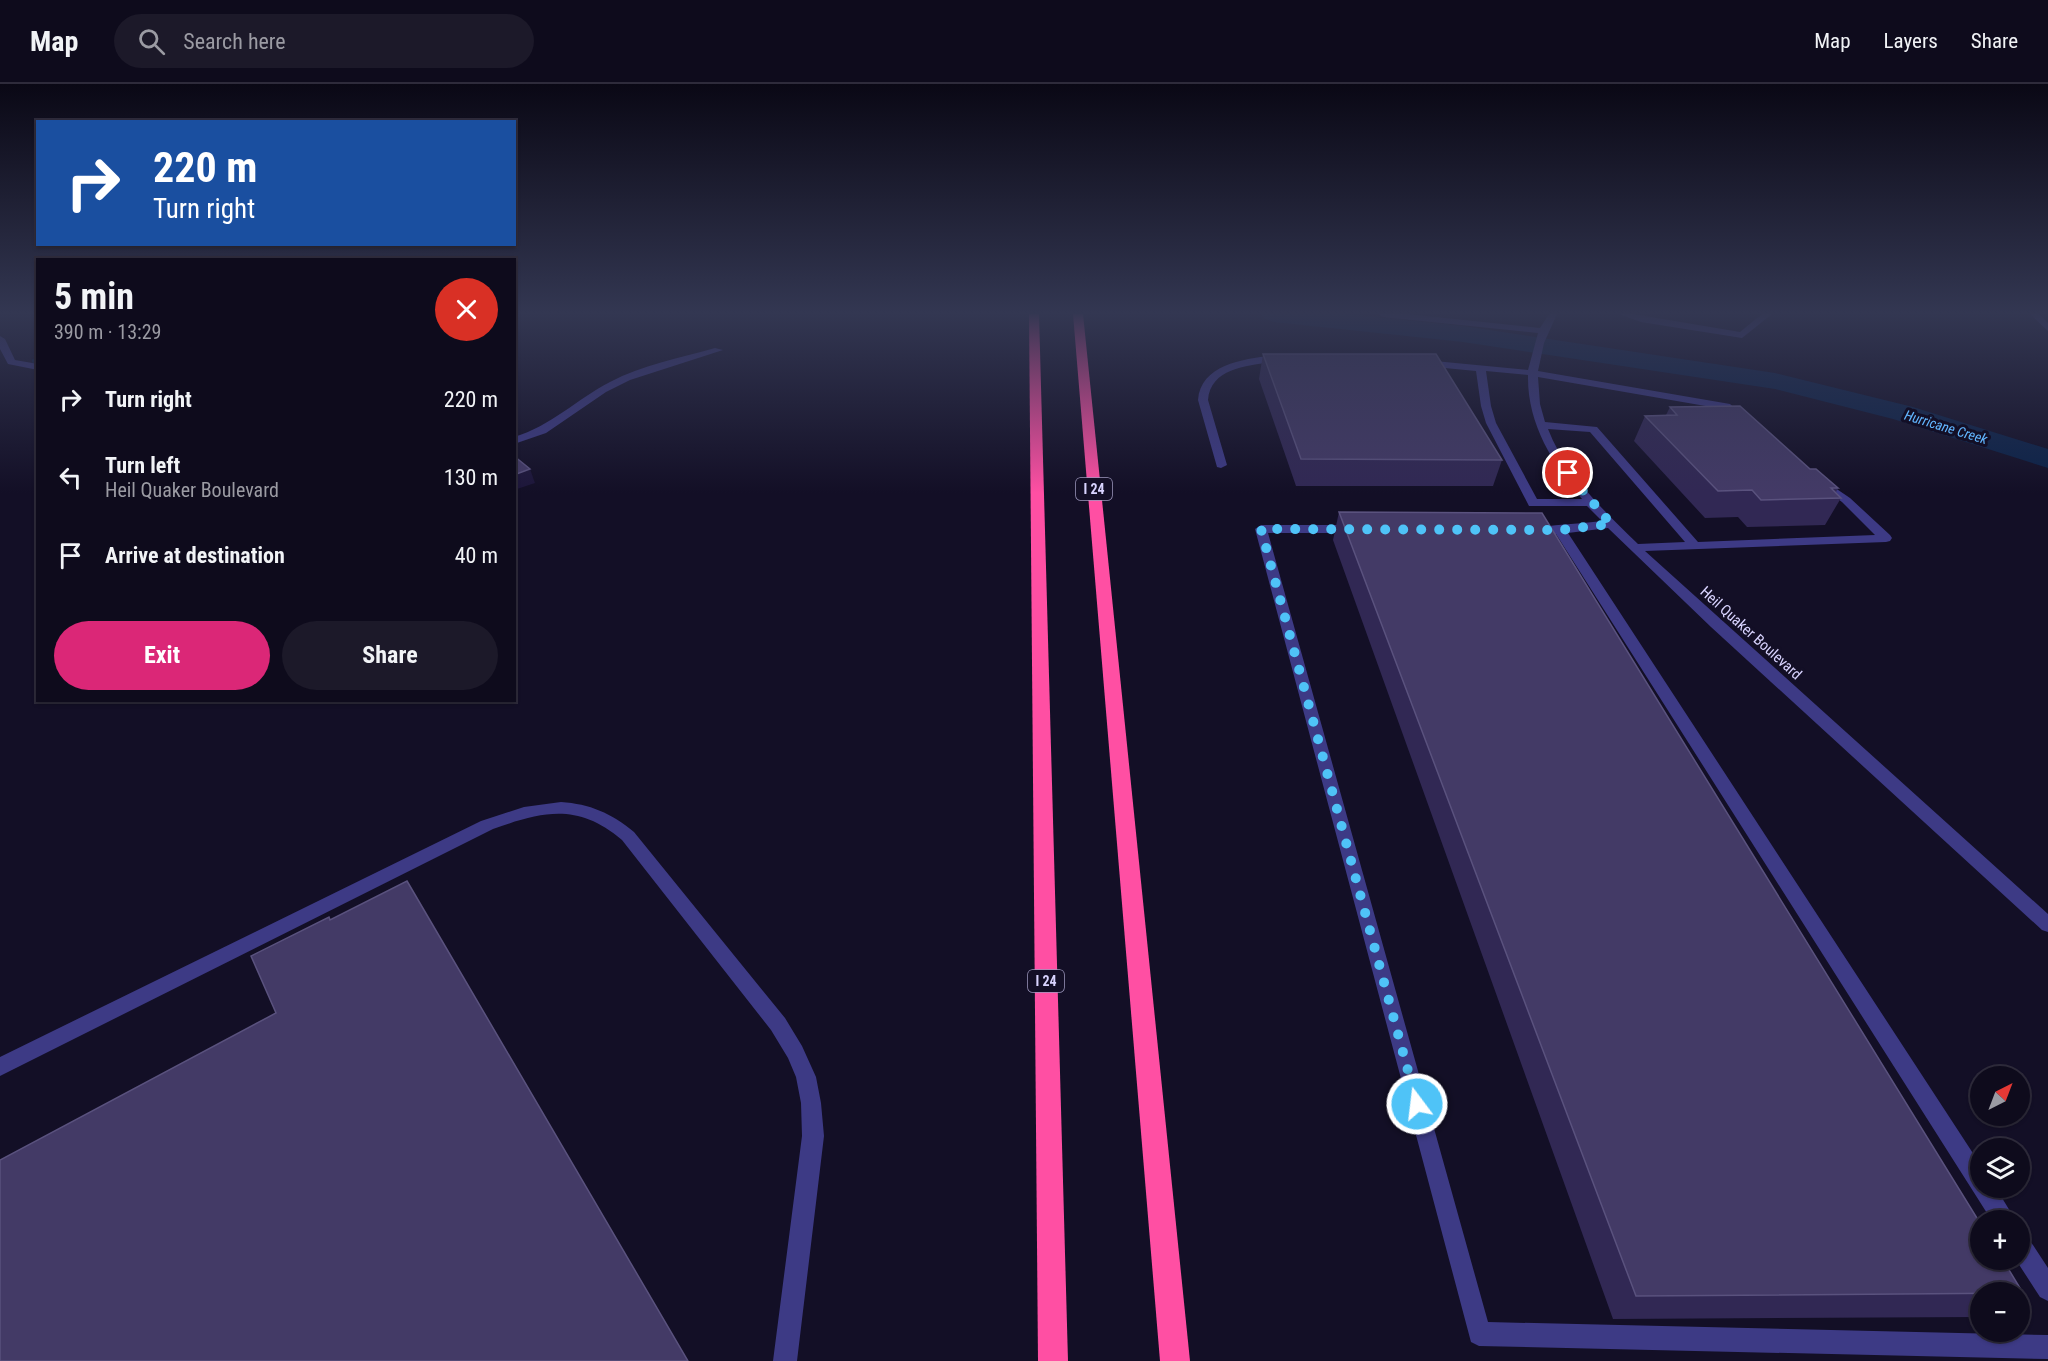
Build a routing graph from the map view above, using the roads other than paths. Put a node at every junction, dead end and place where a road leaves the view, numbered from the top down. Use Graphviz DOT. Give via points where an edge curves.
graph roads {
  1 [pos="1533,373"];
  2 [pos="642,374"];
  3 [pos="1035,374"];
  4 [pos="1084,374"];
  5 [pos="1218,374"];
  6 [pos="1482,374"];
  7 [pos="1536,374"];
  8 [pos="1747,424"];
  9 [pos="1541,425"];
  10 [pos="516,440"];
  11 [pos="1221,465"];
  12 [pos="1809,472"];
  13 [pos="1592,502"];
  14 [pos="1611,524"];
  15 [pos="1369,529"];
  16 [pos="1512,530"];
  17 [pos="1560,530"];
  18 [pos="1694,545"];
  19 [pos="1635,548"];
  20 [pos="2048,925"];
  21 [pos="0,1067"];
  22 [pos="1970,1167"];
  23 [pos="2030,1261"];
  24 [pos="2048,1289"];
  25 [pos="2048,1347"];
  26 [pos="785,1361"];
  27 [pos="1053,1361"];
  28 [pos="1175,1361"];
  1 -- 9 [label="street, Heil Quaker Boulevard"];
  2 -- 10 [label="street" via="606,387 546,429"];
  3 -- 27 [label="highway, I 24"];
  4 -- 28 [label="highway, I 24"];
  5 -- 11 [label="street" via="1205,384 1202,393"];
  6 -- 13 [label="street" via="1491,423 1533,503"];
  7 -- 8 [label="street" via="1726,406"];
  9 -- 13 [label="street, Heil Quaker Boulevard" via="1563,465"];
  9 -- 18 [label="street" via="1593,429"];
  12 -- 18 [label="street" via="1886,538"];
  13 -- 14 [label="street, Heil Quaker Boulevard"];
  14 -- 17 [label="street"];
  14 -- 19 [label="street, Heil Quaker Boulevard"];
  15 -- 25 [label="street" via="1261,529 1479,1334"];
  16 -- 17 [label="street"];
  17 -- 22 [label="street"];
  18 -- 19 [label="street"];
  19 -- 20 [label="street, Heil Quaker Boulevard"];
  21 -- 26 [label="street" via="487,825 542,808 563,807 603,816 628,836 778,1024 798,1053 806,1076 813,1106 813,1136"];
  23 -- 24 [label="street"];
}
